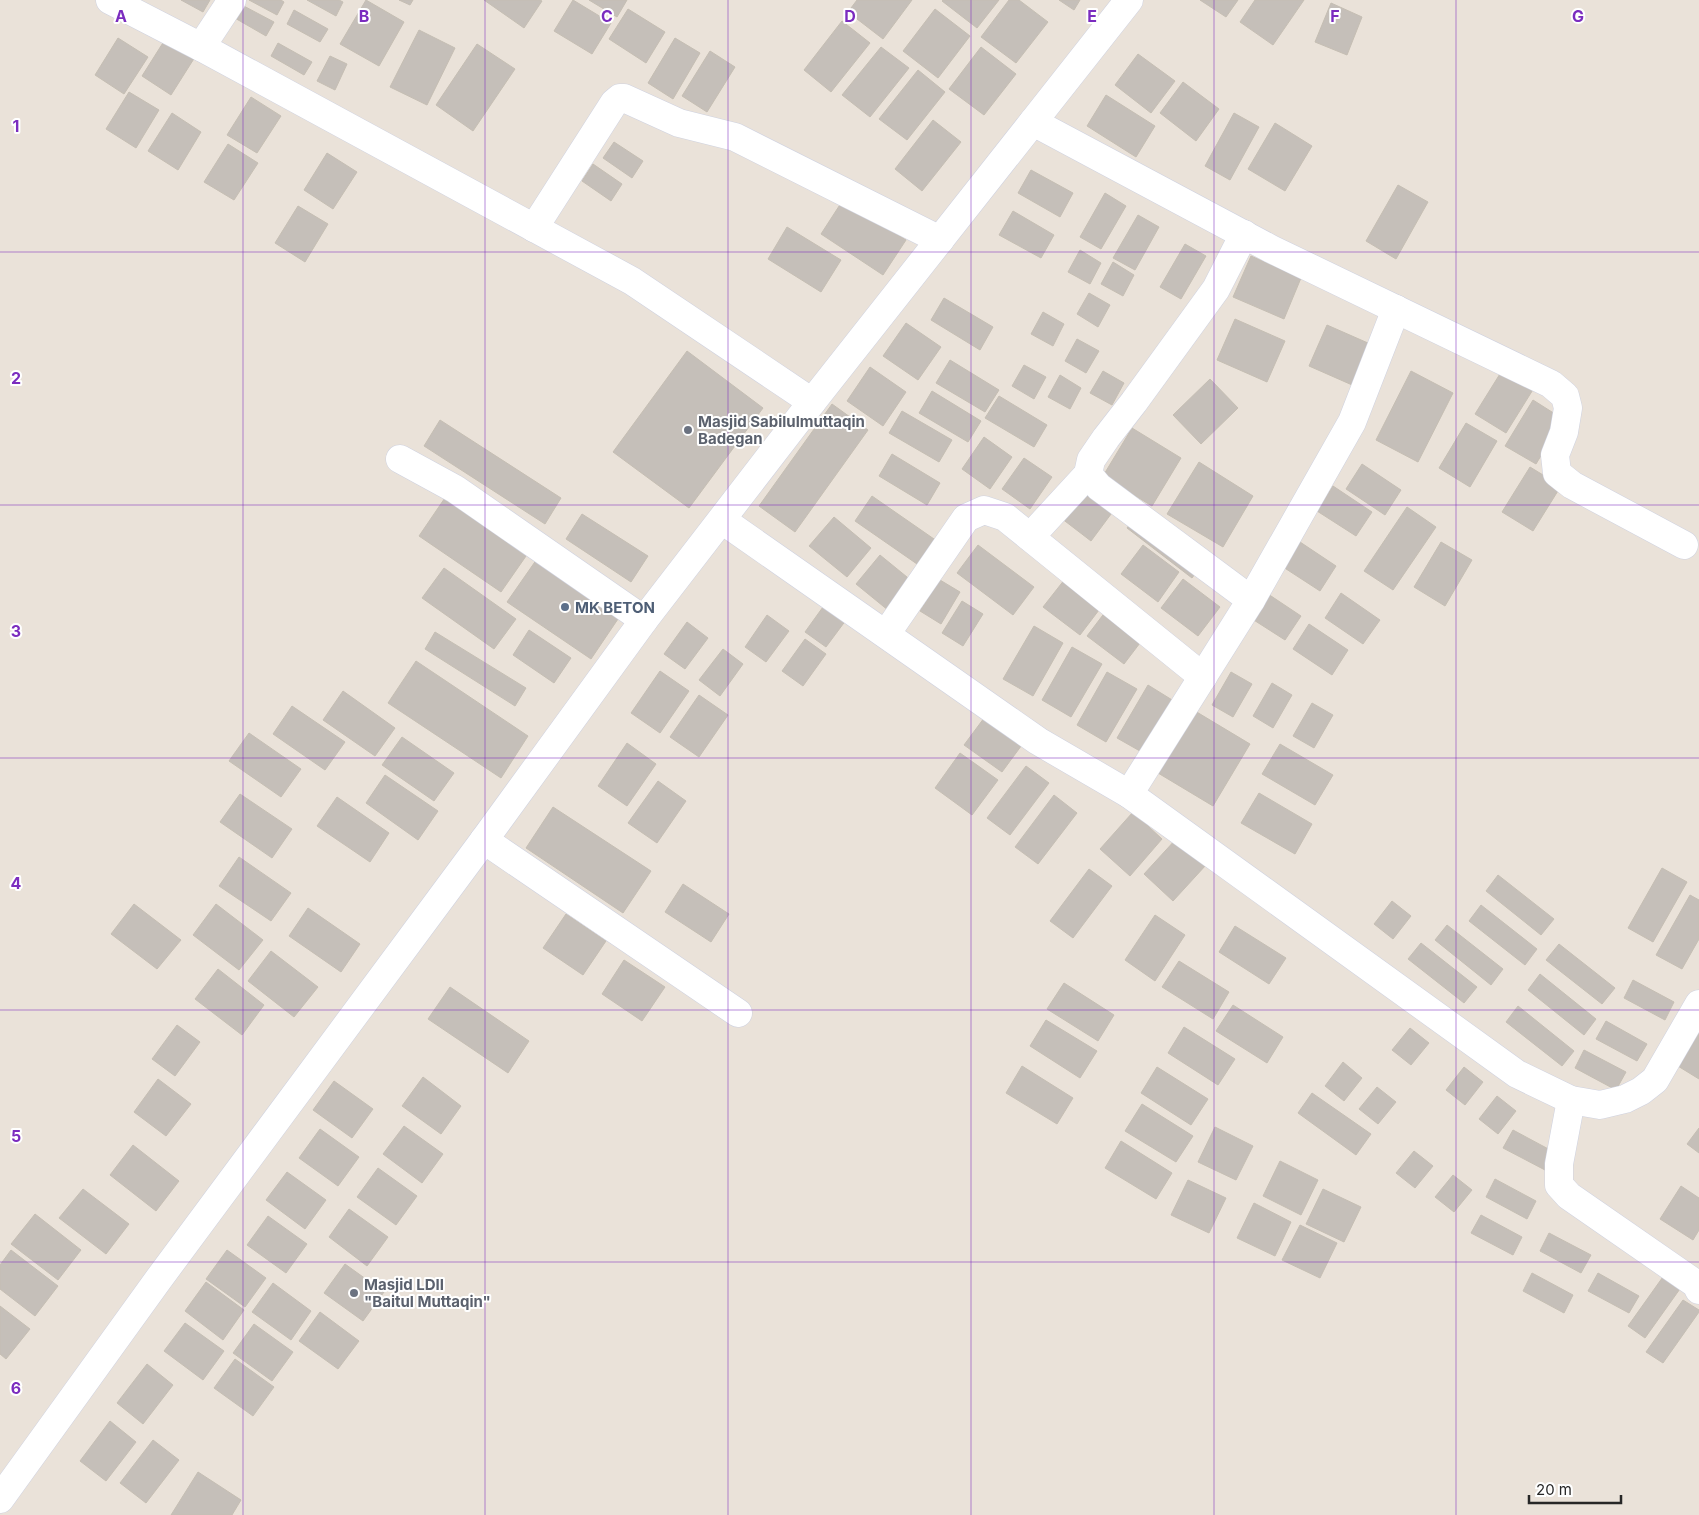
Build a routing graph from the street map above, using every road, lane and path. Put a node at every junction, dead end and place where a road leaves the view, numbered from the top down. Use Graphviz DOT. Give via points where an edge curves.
graph roads {
  1 [pos="110,0"];
  2 [pos="232,0"];
  3 [pos="1129,0"];
  4 [pos="201,47"];
  5 [pos="1033,122"];
  6 [pos="534,228"];
  7 [pos="1244,234"];
  8 [pos="940,240"];
  9 [pos="1396,309"];
  10 [pos="812,402"];
  11 [pos="400,459"];
  12 [pos="1088,474"];
  13 [pos="722,520"];
  14 [pos="1030,537"];
  15 [pos="1684,545"];
  16 [pos="1251,600"];
  17 [pos="644,620"];
  18 [pos="886,634"];
  19 [pos="1203,677"];
  20 [pos="1129,794"];
  21 [pos="484,840"];
  22 [pos="1699,1004"];
  23 [pos="738,1013"];
  24 [pos="1571,1100"];
  25 [pos="1699,1290"];
  26 [pos="0,1499"];
  1 -- 4 [label="street"];
  2 -- 4 [label="street"];
  3 -- 5 [label="street"];
  4 -- 6 [label="street"];
  5 -- 7 [label="street"];
  5 -- 8 [label="street"];
  6 -- 8 [label="street" via="614,103 624,98 679,123 735,137"];
  6 -- 10 [label="street" via="632,281"];
  7 -- 9 [label="street"];
  7 -- 12 [label="street" via="1216,289 1106,438 1091,460"];
  8 -- 10 [label="street"];
  9 -- 15 [label="street" via="1551,384 1565,396 1568,408 1564,432 1555,455 1557,473 1572,485"];
  9 -- 16 [label="street" via="1352,422"];
  10 -- 13 [label="street"];
  11 -- 17 [label="street" via="455,489"];
  12 -- 14 [label="street"];
  12 -- 16 [label="street" via="1100,487"];
  13 -- 17 [label="street"];
  13 -- 18 [label="street"];
  14 -- 18 [label="street" via="1005,517 984,510 966,518"];
  14 -- 19 [label="street"];
  16 -- 19 [label="street"];
  17 -- 21 [label="street"];
  18 -- 20 [label="street" via="1038,741"];
  19 -- 20 [label="street"];
  20 -- 24 [label="street" via="1517,1074"];
  21 -- 23 [label="street"];
  21 -- 26 [label="street"];
  22 -- 24 [label="street" via="1655,1080 1641,1091 1600,1106"];
  24 -- 25 [label="street" via="1559,1185 1569,1196 1696,1284"];
}
